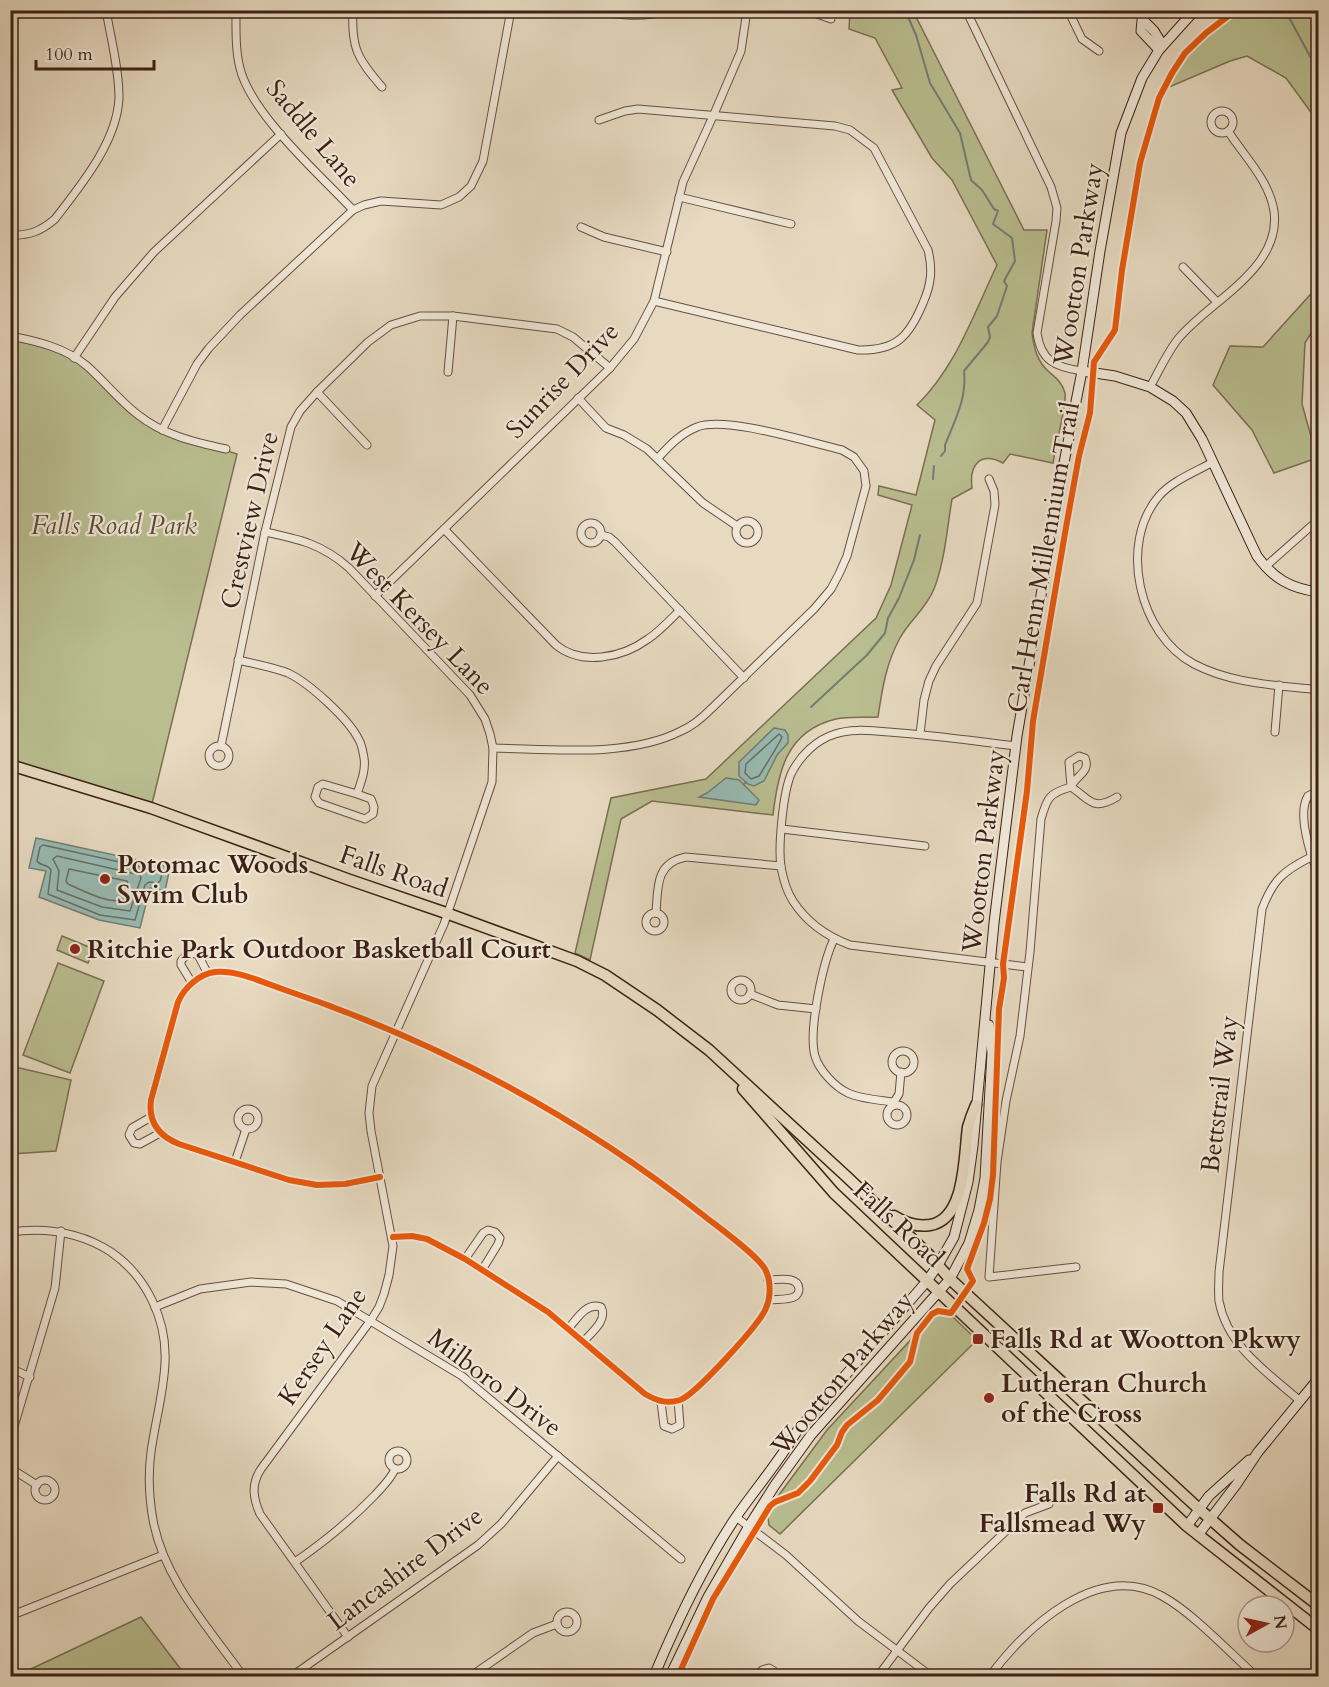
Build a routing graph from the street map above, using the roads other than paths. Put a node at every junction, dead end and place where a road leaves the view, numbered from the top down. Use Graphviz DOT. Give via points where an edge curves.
graph roads {
  1 [pos="106,10"];
  2 [pos="236,10"];
  3 [pos="353,10"];
  4 [pos="511,10"];
  5 [pos="595,10"];
  6 [pos="666,10"];
  7 [pos="747,10"];
  8 [pos="806,10"];
  9 [pos="966,10"];
  10 [pos="1068,10"];
  11 [pos="1196,10"];
  12 [pos="1143,15"];
  13 [pos="831,20"];
  14 [pos="1160,47"];
  15 [pos="1099,51"];
  16 [pos="382,87"];
  17 [pos="714,114"];
  18 [pos="599,120"];
  19 [pos="1228,131"];
  20 [pos="281,134"];
  21 [pos="679,197"];
  22 [pos="353,210"];
  23 [pos="791,224"];
  24 [pos="581,227"];
  25 [pos="10,235"];
  26 [pos="666,252"];
  27 [pos="1183,267"];
  28 [pos="654,301"];
  29 [pos="1217,302"];
  30 [pos="453,316"];
  31 [pos="10,336"];
  32 [pos="74,358"];
  33 [pos="610,368"];
  34 [pos="1082,371"];
  35 [pos="448,372"];
  36 [pos="1150,387"];
  37 [pos="317,392"];
  38 [pos="578,398"];
  39 [pos="162,430"];
  40 [pos="367,444"];
  41 [pos="226,449"];
  42 [pos="658,458"];
  43 [pos="1213,462"];
  44 [pos="989,479"];
  45 [pos="1318,520"];
  46 [pos="737,526"];
  47 [pos="444,529"];
  48 [pos="265,532"];
  49 [pos="601,535"];
  50 [pos="1265,567"];
  51 [pos="1318,592"];
  52 [pos="375,596"];
  53 [pos="680,610"];
  54 [pos="238,660"];
  55 [pos="744,678"];
  56 [pos="1279,685"];
  57 [pos="1318,690"];
  58 [pos="1275,732"];
  59 [pos="920,734"];
  60 [pos="221,746"];
  61 [pos="1016,746"];
  62 [pos="493,748"];
  63 [pos="10,765"];
  64 [pos="1318,791"];
  65 [pos="357,794"];
  66 [pos="1117,797"];
  67 [pos="782,829"];
  68 [pos="925,846"];
  69 [pos="1311,857"];
  70 [pos="781,866"];
  71 [pos="1318,872"];
  72 [pos="446,913"];
  73 [pos="656,913"];
  74 [pos="834,939"];
  75 [pos="991,962"];
  76 [pos="1027,967"];
  77 [pos="208,974"];
  78 [pos="192,983"];
  79 [pos="750,994"];
  80 [pos="987,1008"];
  81 [pos="816,1009"];
  82 [pos="395,1031"];
  83 [pos="709,1050"];
  84 [pos="901,1072"];
  85 [pos="976,1105"];
  86 [pos="151,1117"];
  87 [pos="246,1129"];
  88 [pos="160,1133"];
  89 [pos="235,1162"];
  90 [pos="380,1177"];
  91 [pos="870,1199"];
  92 [pos="61,1231"];
  93 [pos="10,1232"];
  94 [pos="393,1237"];
  95 [pos="465,1259"];
  96 [pos="938,1265"];
  97 [pos="1076,1268"];
  98 [pos="482,1270"];
  99 [pos="950,1279"];
  100 [pos="768,1280"];
  101 [pos="927,1281"];
  102 [pos="939,1292"];
  103 [pos="769,1300"];
  104 [pos="155,1307"];
  105 [pos="371,1320"];
  106 [pos="568,1329"];
  107 [pos="583,1342"];
  108 [pos="10,1368"];
  109 [pos="30,1377"];
  110 [pos="1318,1379"];
  111 [pos="678,1400"];
  112 [pos="1300,1401"];
  113 [pos="661,1402"];
  114 [pos="10,1440"];
  115 [pos="1258,1452"];
  116 [pos="558,1456"];
  117 [pos="10,1468"];
  118 [pos="395,1469"];
  119 [pos="36,1485"];
  120 [pos="1049,1504"];
  121 [pos="1199,1509"];
  122 [pos="736,1517"];
  123 [pos="1211,1518"];
  124 [pos="749,1526"];
  125 [pos="1187,1526"];
  126 [pos="1198,1535"];
  127 [pos="163,1555"];
  128 [pos="681,1559"];
  129 [pos="295,1562"];
  130 [pos="1318,1605"];
  131 [pos="10,1616"];
  132 [pos="556,1624"];
  133 [pos="1318,1629"];
  134 [pos="348,1637"];
  135 [pos="897,1651"];
  136 [pos="243,1677"];
  137 [pos="292,1677"];
  138 [pos="471,1677"];
  139 [pos="654,1677"];
  140 [pos="670,1677"];
  141 [pos="759,1677"];
  142 [pos="777,1677"];
  143 [pos="878,1677"];
  144 [pos="931,1677"];
  145 [pos="990,1677"];
  146 [pos="1256,1677"];
  1 -- 25 [label="street" via="118,76 115,122 107,144 55,219 33,233"];
  2 -- 20 [label="street, Saddle Lane" via="241,73 253,99"];
  3 -- 16 [label="street" via="355,49"];
  4 -- 22 [label="street" via="483,161 471,186 441,205 381,201"];
  5 -- 6 [label="street" via="649,16"];
  7 -- 17 [label="street, Sunrise Drive" via="741,51"];
  8 -- 13 [label="street"];
  9 -- 34 [label="street" via="1052,187 1057,208 1036,333 1038,346 1046,359"];
  10 -- 15 [label="street" via="1082,39"];
  11 -- 14 [label="main road, Wootton Parkway"];
  12 -- 14 [label="main road" via="1141,31"];
  14 -- 34 [label="main road, Wootton Parkway" via="1142,78 1121,133"];
  17 -- 18 [label="street" via="638,109"];
  17 -- 21 [label="street, Sunrise Drive" via="690,163"];
  17 -- 28 [label="street" via="835,126 850,129 866,140 874,148 928,250 932,263 930,286 908,333 893,344 871,350"];
  19 -- 29 [label="street" via="1265,183 1274,211 1273,231 1257,266"];
  20 -- 22 [label="street, Saddle Lane"];
  20 -- 32 [label="street" via="154,252 115,297"];
  21 -- 23 [label="street"];
  21 -- 26 [label="street, Sunrise Drive"];
  22 -- 39 [label="street" via="209,348"];
  24 -- 26 [label="street" via="604,237"];
  26 -- 28 [label="street, Sunrise Drive"];
  27 -- 29 [label="street"];
  28 -- 33 [label="street, Sunrise Drive" via="634,339"];
  29 -- 36 [label="street" via="1178,339"];
  30 -- 33 [label="street, Crestview Drive" via="557,329 573,337"];
  30 -- 35 [label="street"];
  30 -- 37 [label="street, Crestview Drive" via="420,316 391,325"];
  31 -- 32 [label="street" via="34,340"];
  32 -- 39 [label="street" via="137,414"];
  33 -- 38 [label="street, Sunrise Drive"];
  34 -- 36 [label="main road"];
  34 -- 61 [label="main road, Wootton Parkway"];
  36 -- 43 [label="main road" via="1186,413"];
  37 -- 40 [label="street"];
  37 -- 48 [label="street, Crestview Drive" via="291,427"];
  38 -- 42 [label="street" via="606,428"];
  38 -- 47 [label="street, Sunrise Drive"];
  39 -- 41 [label="street" via="185,440"];
  42 -- 46 [label="street" via="703,503"];
  42 -- 55 [label="street" via="684,433 715,423 842,450 854,457 864,471 866,486 858,518 847,556 831,589"];
  43 -- 50 [label="main road"];
  43 -- 56 [label="street" via="1168,487 1148,513 1137,550 1141,595 1168,643 1191,663 1216,675"];
  44 -- 59 [label="street" via="995,505 980,593 929,681"];
  45 -- 50 [label="street"];
  47 -- 52 [label="street, Sunrise Drive"];
  47 -- 53 [label="street" via="555,645 573,655 596,658 633,648"];
  48 -- 52 [label="street, West Kersey Lane" via="299,539 328,551"];
  48 -- 54 [label="street, Crestview Drive"];
  49 -- 53 [label="street" via="615,542"];
  50 -- 51 [label="main road" via="1285,583"];
  52 -- 62 [label="street, West Kersey Lane" via="470,695 485,719"];
  53 -- 55 [label="street"];
  54 -- 60 [label="street, Crestview Drive"];
  54 -- 65 [label="street" via="279,670 300,680 353,730 364,759"];
  55 -- 62 [label="street" via="696,723 662,738 596,750"];
  56 -- 57 [label="street"];
  56 -- 58 [label="street"];
  59 -- 61 [label="street"];
  59 -- 67 [label="street" via="853,730 817,742 791,773"];
  61 -- 75 [label="main road, Wootton Parkway"];
  62 -- 72 [label="street, West Kersey Lane" via="488,798"];
  63 -- 72 [label="main road, Falls Road" via="151,808"];
  64 -- 69 [label="street" via="1308,796 1303,809"];
  65 -- 65 [label="street" via="374,804 370,817 365,819 319,803 315,794 318,787 326,784"];
  66 -- 76 [label="street" via="1093,804 1071,787 1058,790 1047,799 1041,819"];
  67 -- 68 [label="street"];
  67 -- 70 [label="street"];
  69 -- 71 [label="street"];
  69 -- 112 [label="street, Bettstrail Way" via="1281,874 1268,891 1262,909 1219,1272 1219,1299 1225,1323 1243,1351"];
  70 -- 73 [label="street" via="677,859 664,868 659,878"];
  70 -- 74 [label="street" via="792,900 814,926"];
  72 -- 82 [label="street, Kersey Lane"];
  72 -- 83 [label="main road, Falls Road" via="605,975"];
  74 -- 75 [label="street" via="864,948"];
  74 -- 81 [label="street" via="823,967"];
  75 -- 76 [label="street"];
  75 -- 80 [label="main road, Wootton Parkway"];
  76 -- 97 [label="street" via="1020,1036 997,1162 989,1277"];
  77 -- 78 [label="street"];
  77 -- 78 [label="street" via="198,955 189,952 181,965"];
  77 -- 82 [label="street" via="225,972 248,977"];
  78 -- 86 [label="street" via="178,1002 152,1094"];
  79 -- 81 [label="street" via="778,1005"];
  80 -- 85 [label="main road, Wootton Parkway"];
  80 -- 99 [label="main road, Wootton Parkway" via="992,1053 984,1178 969,1244"];
  81 -- 84 [label="street" via="813,1048 818,1064 845,1092 894,1103"];
  82 -- 90 [label="street, Kersey Lane" via="376,1072 370,1101"];
  82 -- 100 [label="street" via="510,1087 641,1168 753,1257 764,1268"];
  83 -- 91 [label="main road, Falls Road"];
  83 -- 101 [label="main road, Falls Road" via="834,1194"];
  85 -- 91 [label="main road" via="969,1124 959,1192 945,1218 931,1225 913,1225"];
  85 -- 96 [label="main road, Wootton Parkway" via="963,1205 954,1237"];
  86 -- 88 [label="street"];
  86 -- 88 [label="street" via="132,1128 129,1135 134,1143 140,1144"];
  87 -- 89 [label="street"];
  88 -- 89 [label="street" via="171,1141"];
  89 -- 90 [label="street" via="316,1185"];
  90 -- 94 [label="street, Kersey Lane"];
  91 -- 96 [label="main road, Falls Road"];
  92 -- 93 [label="street"];
  92 -- 104 [label="street" via="98,1244 121,1260 141,1282"];
  92 -- 109 [label="street" via="55,1288"];
  94 -- 95 [label="street" via="428,1239"];
  94 -- 105 [label="street, Kersey Lane" via="389,1275 380,1307"];
  95 -- 98 [label="street"];
  95 -- 98 [label="street" via="483,1233 495,1232 500,1238 498,1244"];
  96 -- 99 [label="main road, Falls Road"];
  96 -- 101 [label="main road, Wootton Parkway"];
  98 -- 106 [label="street"];
  99 -- 102 [label="main road, Wootton Parkway"];
  99 -- 121 [label="main road, Falls Road"];
  100 -- 103 [label="street"];
  100 -- 103 [label="street" via="790,1280 799,1288 794,1298"];
  101 -- 102 [label="main road, Falls Road"];
  101 -- 122 [label="main road, Wootton Parkway" via="797,1431"];
  102 -- 124 [label="main road, Wootton Parkway" via="811,1435"];
  102 -- 125 [label="main road, Falls Road"];
  103 -- 111 [label="street" via="758,1323 698,1387"];
  104 -- 105 [label="street, Milboro Drive" via="213,1286 269,1282 320,1294"];
  104 -- 127 [label="street" via="163,1332 165,1362 151,1452 149,1495"];
  105 -- 116 [label="street, Milboro Drive" via="462,1376"];
  105 -- 129 [label="street, Kersey Lane" via="255,1482 260,1514"];
  106 -- 107 [label="street"];
  106 -- 107 [label="street" via="588,1306 601,1307 603,1319"];
  107 -- 113 [label="street" via="645,1394"];
  108 -- 109 [label="street"];
  109 -- 114 [label="street"];
  110 -- 112 [label="main road"];
  111 -- 113 [label="street"];
  111 -- 113 [label="street" via="680,1425 672,1429 662,1422"];
  112 -- 115 [label="main road"];
  115 -- 121 [label="main road"];
  115 -- 123 [label="main road"];
  116 -- 128 [label="street, Milboro Drive"];
  116 -- 134 [label="street, Lancashire Drive" via="483,1540"];
  117 -- 119 [label="street"];
  118 -- 129 [label="street" via="354,1517"];
  120 -- 135 [label="street" via="1024,1513 950,1584"];
  121 -- 123 [label="main road, Falls Road"];
  121 -- 125 [label="main road"];
  122 -- 124 [label="street"];
  122 -- 139 [label="main road, Wootton Parkway"];
  123 -- 126 [label="main road"];
  123 -- 130 [label="main road, Falls Road"];
  124 -- 135 [label="street" via="858,1622"];
  124 -- 140 [label="main road, Wootton Parkway" via="708,1597"];
  125 -- 126 [label="main road, Falls Road"];
  126 -- 133 [label="main road, Falls Road"];
  127 -- 131 [label="street"];
  127 -- 136 [label="street" via="183,1591"];
  129 -- 134 [label="street, Kersey Lane"];
  132 -- 138 [label="street" via="533,1633"];
  134 -- 137 [label="street, Lancashire Drive"];
  135 -- 143 [label="street"];
  135 -- 144 [label="street"];
  141 -- 142 [label="street" via="762,1670 769,1668"];
  145 -- 146 [label="street" via="1022,1638 1063,1607 1088,1592 1124,1584 1161,1595 1180,1608"];
}
